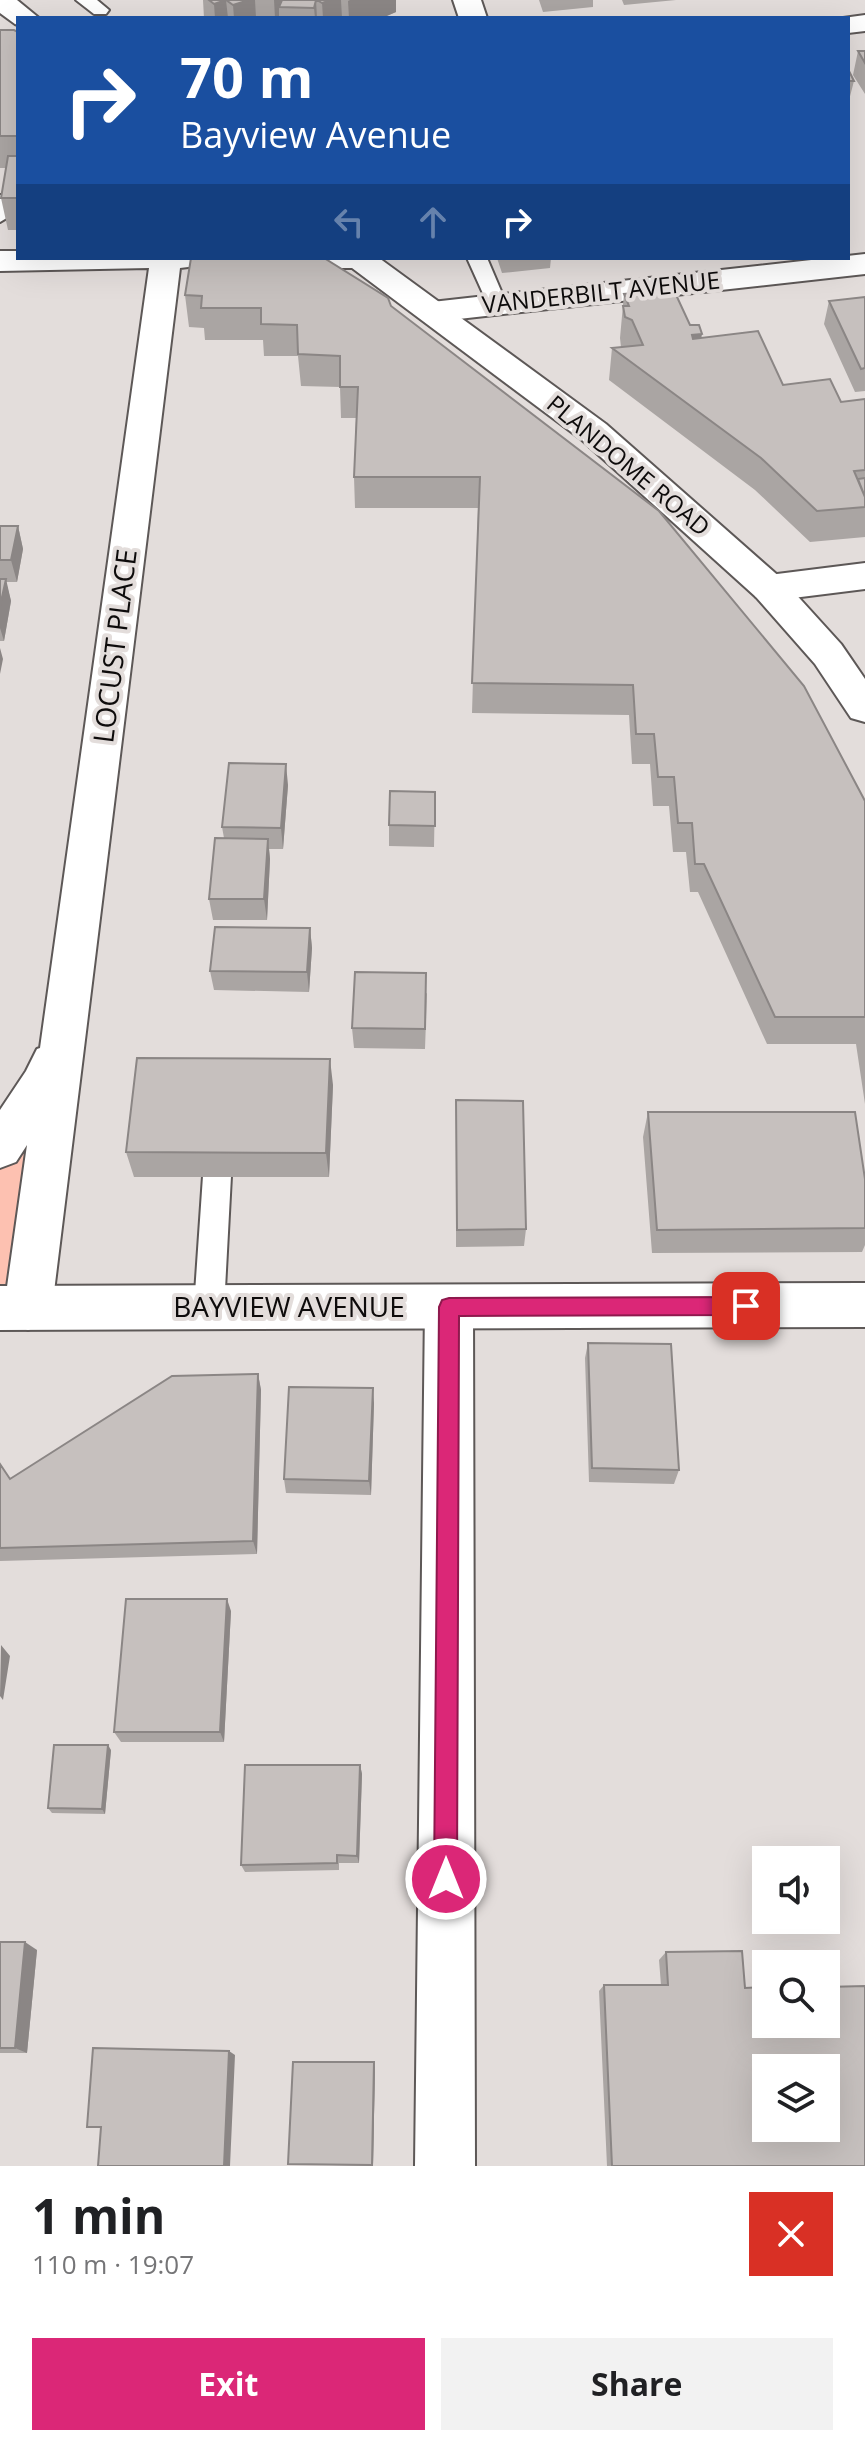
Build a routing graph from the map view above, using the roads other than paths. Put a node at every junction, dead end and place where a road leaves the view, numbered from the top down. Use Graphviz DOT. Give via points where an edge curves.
graph roads {
  1 [pos="0,1"];
  2 [pos="22,16"];
  3 [pos="0,201"];
  4 [pos="0,216"];
  5 [pos="55,260"];
  6 [pos="166,260"];
  7 [pos="364,260"];
  8 [pos="478,260"];
  9 [pos="0,261"];
  10 [pos="865,264"];
  11 [pos="497,305"];
  12 [pos="432,312"];
  13 [pos="865,576"];
  14 [pos="769,588"];
  15 [pos="865,708"];
  16 [pos="64,1035"];
  17 [pos="0,1148"];
  18 [pos="217,1176"];
  19 [pos="865,1305"];
  20 [pos="449,1307"];
  21 [pos="14,1308"];
  22 [pos="209,1308"];
  23 [pos="445,2166"];
  1 -- 2 [label="street"];
  3 -- 4 [label="lane"];
  5 -- 9 [label="street"];
  6 -- 16 [label="street, LOCUST PLACE"];
  7 -- 12 [label="street, PLANDOME ROAD"];
  8 -- 11 [label="lane"];
  10 -- 11 [label="street, VANDERBILT AVENUE"];
  11 -- 12 [label="street, VANDERBILT AVENUE"];
  12 -- 14 [label="street, PLANDOME ROAD" via="594,432"];
  13 -- 14 [label="street"];
  14 -- 15 [label="street, PLANDOME ROAD" via="828,654"];
  16 -- 17 [label="street, LOCUST PLACE" via="44,1081"];
  16 -- 21 [label="street, LOCUST PLACE"];
  18 -- 22 [label="lane"];
  19 -- 20 [label="street, BAYVIEW AVENUE"];
  20 -- 22 [label="street, BAYVIEW AVENUE"];
  20 -- 23 [label="street"];
  21 -- 22 [label="street, BAYVIEW AVENUE"];
}
